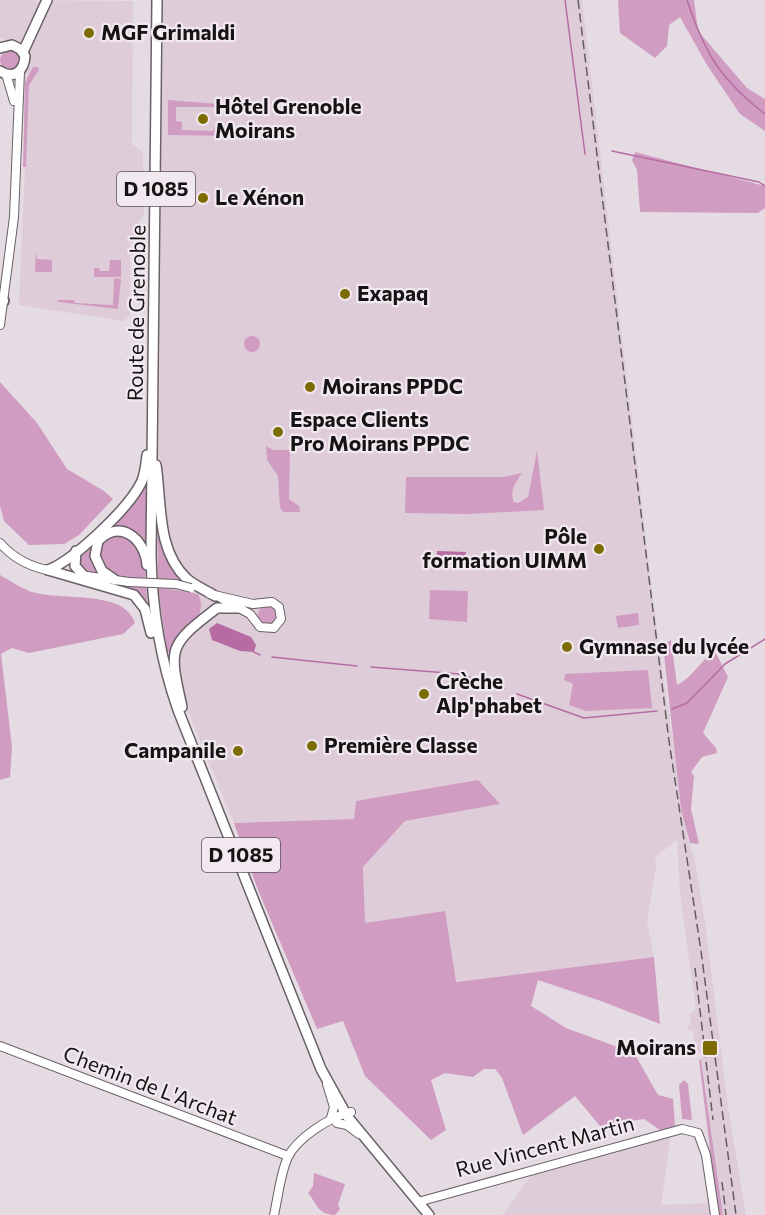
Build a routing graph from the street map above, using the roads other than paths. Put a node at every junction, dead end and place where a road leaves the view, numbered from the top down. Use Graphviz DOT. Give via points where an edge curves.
graph roads {
  1 [pos="47,0"];
  2 [pos="157,0"];
  3 [pos="35,23"];
  4 [pos="12,45"];
  5 [pos="0,48"];
  6 [pos="23,51"];
  7 [pos="20,71"];
  8 [pos="3,72"];
  9 [pos="16,116"];
  10 [pos="2,302"];
  11 [pos="0,326"];
  12 [pos="155,378"];
  13 [pos="153,447"];
  14 [pos="0,543"];
  15 [pos="76,551"];
  16 [pos="48,570"];
  17 [pos="84,576"];
  18 [pos="115,580"];
  19 [pos="217,596"];
  20 [pos="152,604"];
  21 [pos="258,604"];
  22 [pos="239,608"];
  23 [pos="254,616"];
  24 [pos="162,662"];
  25 [pos="180,709"];
  26 [pos="0,1046"];
  27 [pos="321,1069"];
  28 [pos="341,1117"];
  29 [pos="288,1156"];
  30 [pos="420,1201"];
  31 [pos="274,1215"];
  32 [pos="429,1215"];
  33 [pos="435,1215"];
  34 [pos="715,1215"];
  1 -- 3 [label="main road"];
  2 -- 12 [label="main road, Route de Grenoble / D 1085"];
  3 -- 4 [label="main road"];
  3 -- 6 [label="main road"];
  4 -- 5 [label="main road"];
  4 -- 6 [label="main road"];
  6 -- 7 [label="main road"];
  7 -- 8 [label="main road"];
  7 -- 9 [label="street"];
  8 -- 9 [label="street" via="13,92"];
  9 -- 10 [label="street" via="14,217"];
  10 -- 11 [label="street"];
  12 -- 13 [label="main road, Route de Grenoble / D 1085"];
  12 -- 15 [label="main road" via="141,482 118,514"];
  13 -- 19 [label="main road" via="160,517 171,557 189,581"];
  13 -- 20 [label="main road, Route de Grenoble / D 1085"];
  13 -- 25 [label="main road, Route de Grenoble / D 1085" via="157,604"];
  14 -- 16 [label="street" via="17,559"];
  15 -- 16 [label="main road"];
  15 -- 17 [label="main road" via="75,566"];
  16 -- 17 [label="street"];
  16 -- 24 [label="main road" via="134,595 146,609"];
  17 -- 18 [label="street"];
  18 -- 19 [label="street, bridge" via="176,584"];
  18 -- 20 [label="main road" via="99,566 95,552 102,537 121,530 134,535 143,549"];
  19 -- 21 [label="street"];
  19 -- 22 [label="street"];
  20 -- 24 [label="main road, Route de Grenoble / D 1085"];
  21 -- 23 [label="street"];
  21 -- 23 [label="street" via="276,604 281,619 267,629 257,624"];
  22 -- 23 [label="street"];
  22 -- 25 [label="main road" via="217,608 179,642 173,662"];
  24 -- 25 [label="main road, Route de Grenoble / D 1085"];
  25 -- 27 [label="main road, D 1085"];
  25 -- 28 [label="main road, D 1085" via="326,1067"];
  26 -- 29 [label="street, Chemin de L'Archat"];
  27 -- 28 [label="main road, D 1085"];
  27 -- 28 [label="street"];
  28 -- 29 [label="street" via="323,1125"];
  28 -- 30 [label="main road, D 1085"];
  28 -- 30 [label="main road, D 1085"];
  29 -- 31 [label="street"];
  30 -- 32 [label="main road, D 1085"];
  30 -- 33 [label="main road, D 1085"];
  30 -- 34 [label="street, Rue Vincent Martin" via="682,1129 698,1133 706,1155"];
}
